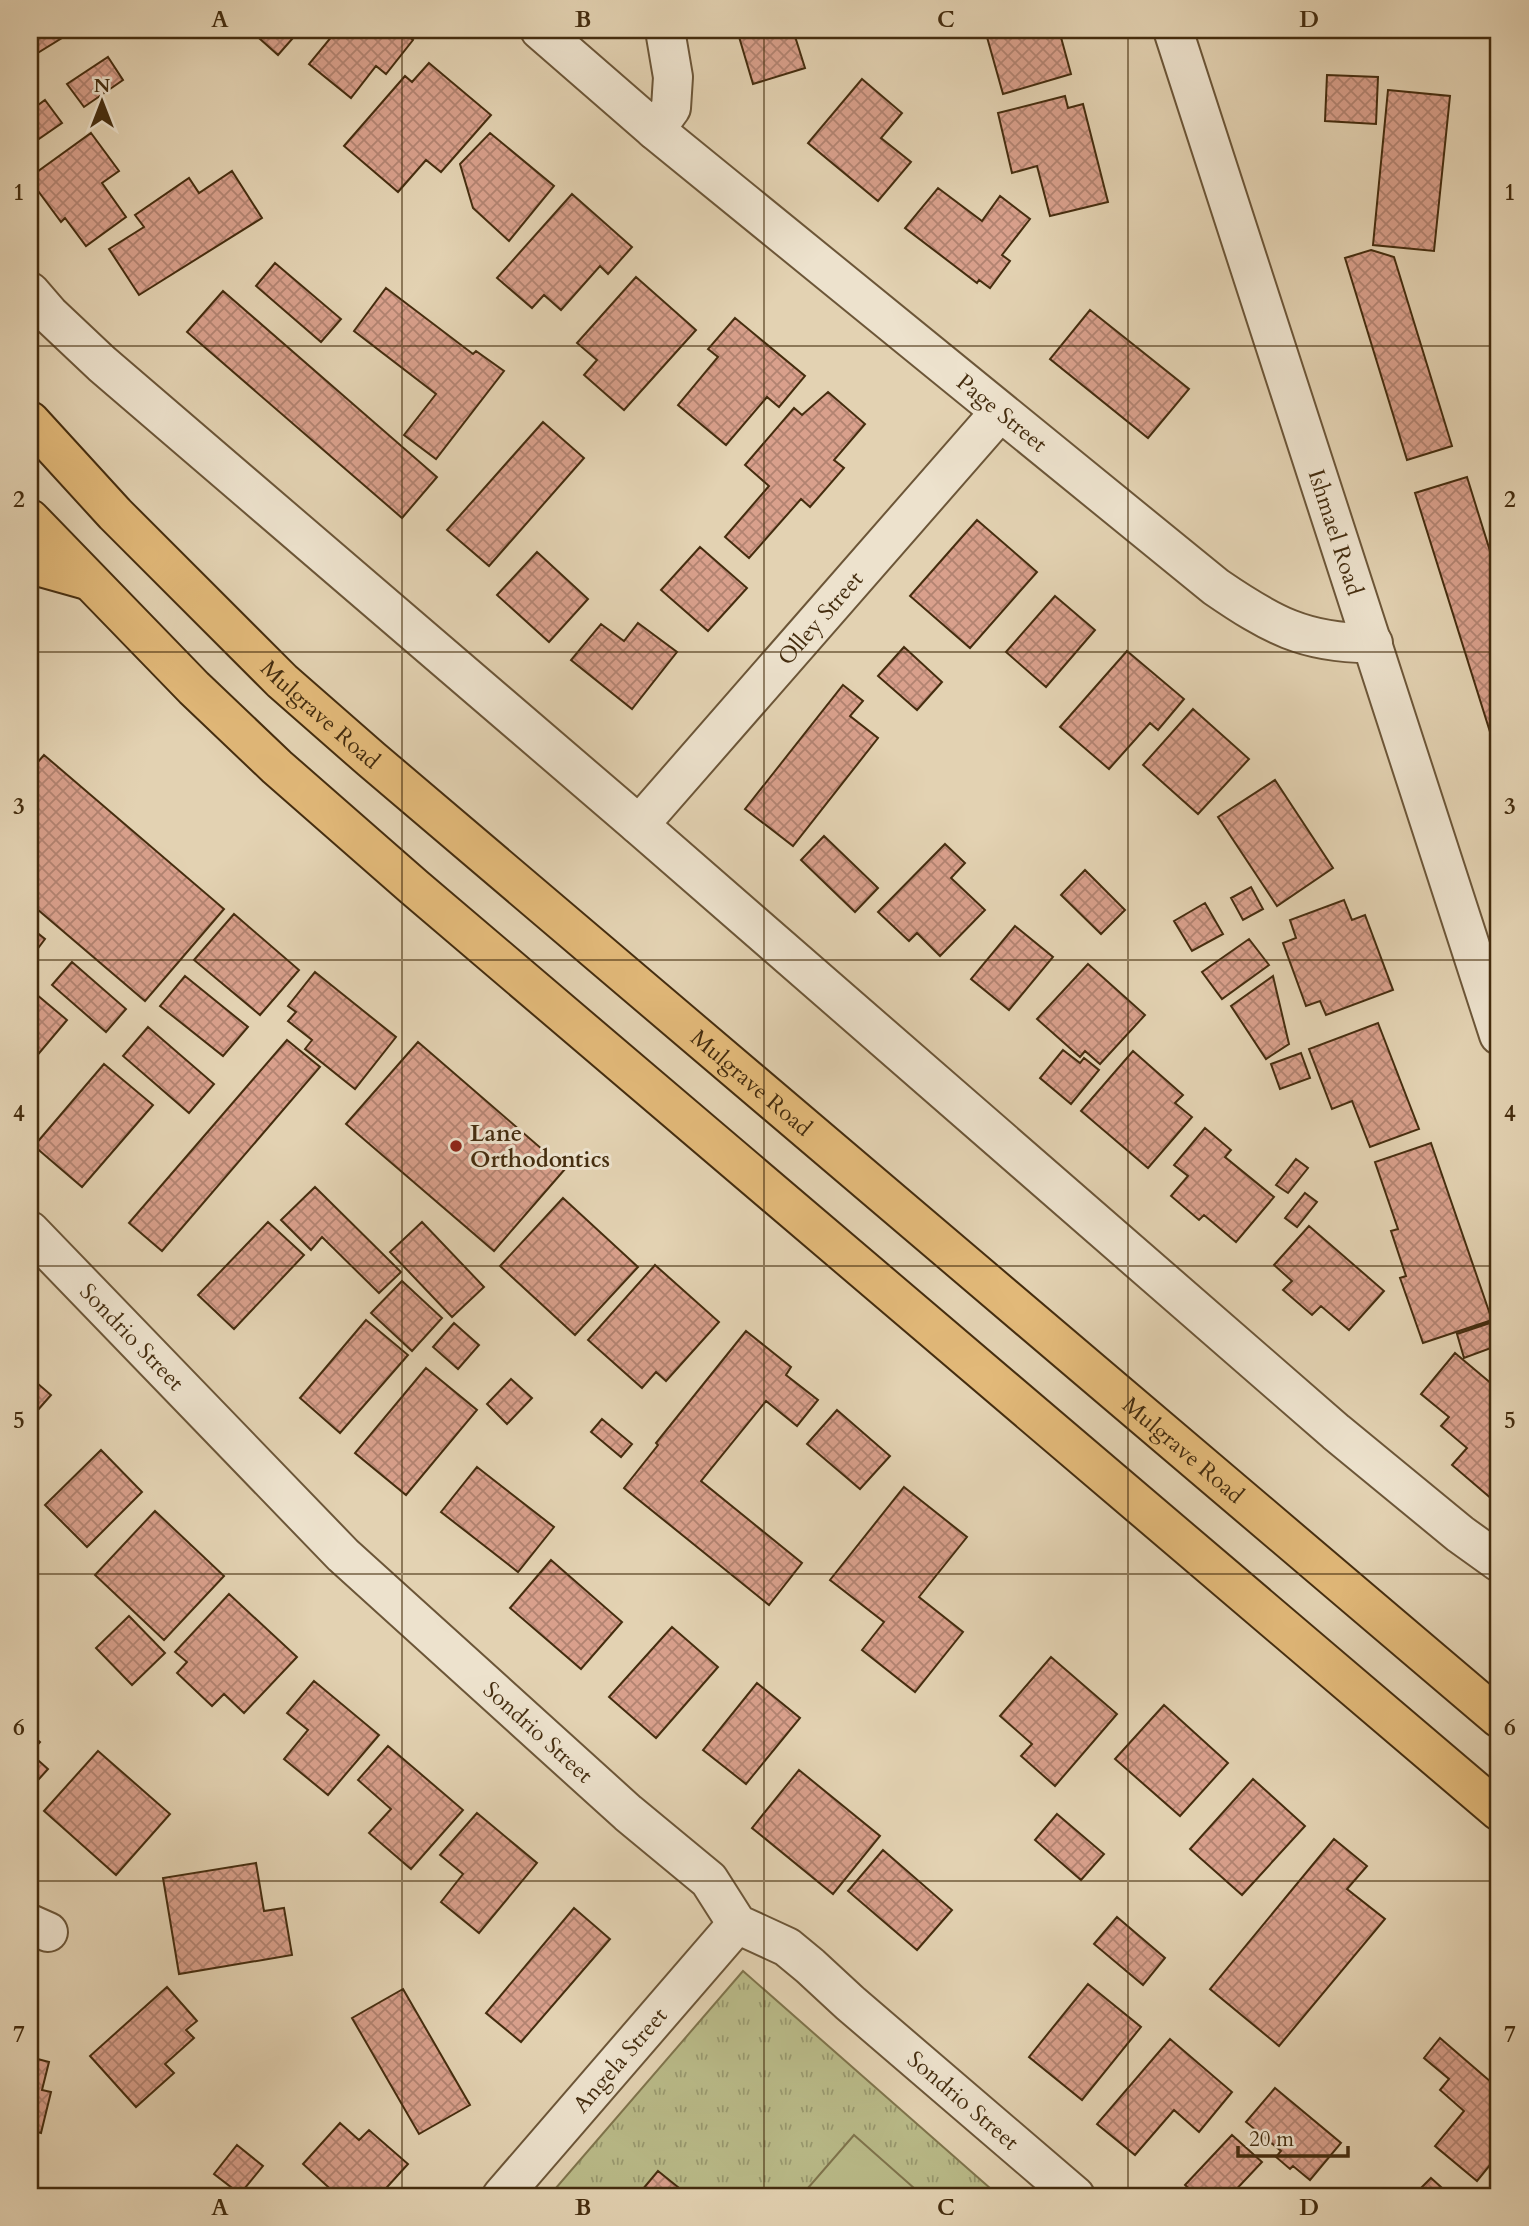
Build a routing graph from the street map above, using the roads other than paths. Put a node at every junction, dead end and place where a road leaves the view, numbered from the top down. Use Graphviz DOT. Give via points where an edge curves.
graph roads {
  1 [pos="540,30"];
  2 [pos="665,30"];
  3 [pos="1173,30"];
  4 [pos="655,130"];
  5 [pos="30,292"];
  6 [pos="1000,412"];
  7 [pos="30,421"];
  8 [pos="30,519"];
  9 [pos="30,564"];
  10 [pos="89,580"];
  11 [pos="1373,643"];
  12 [pos="639,825"];
  13 [pos="1499,1035"];
  14 [pos="30,1231"];
  15 [pos="1499,1562"];
  16 [pos="1499,1718"];
  17 [pos="1499,1811"];
  18 [pos="737,1924"];
  19 [pos="502,2196"];
  20 [pos="1075,2196"];
  1 -- 4 [label="street, Page Street"];
  2 -- 4 [label="street" via="673,77 671,108"];
  3 -- 11 [label="street, Ishmael Road"];
  4 -- 6 [label="street, Page Street"];
  5 -- 12 [label="street" via="102,364"];
  6 -- 11 [label="street, Page Street" via="1246,607 1310,638"];
  6 -- 12 [label="street, Olley Street"];
  7 -- 16 [label="main road, Mulgrave Road" via="115,514 282,681"];
  8 -- 10 [label="main road"];
  9 -- 10 [label="main road"];
  10 -- 17 [label="main road" via="277,767 414,887"];
  11 -- 13 [label="street, Ishmael Road"];
  12 -- 15 [label="street" via="1336,1432"];
  14 -- 18 [label="street, Sondrio Street" via="343,1555 628,1813 709,1880"];
  18 -- 19 [label="street, Angela Street"];
  18 -- 20 [label="street, Sondrio Street" via="795,1953"];
}
